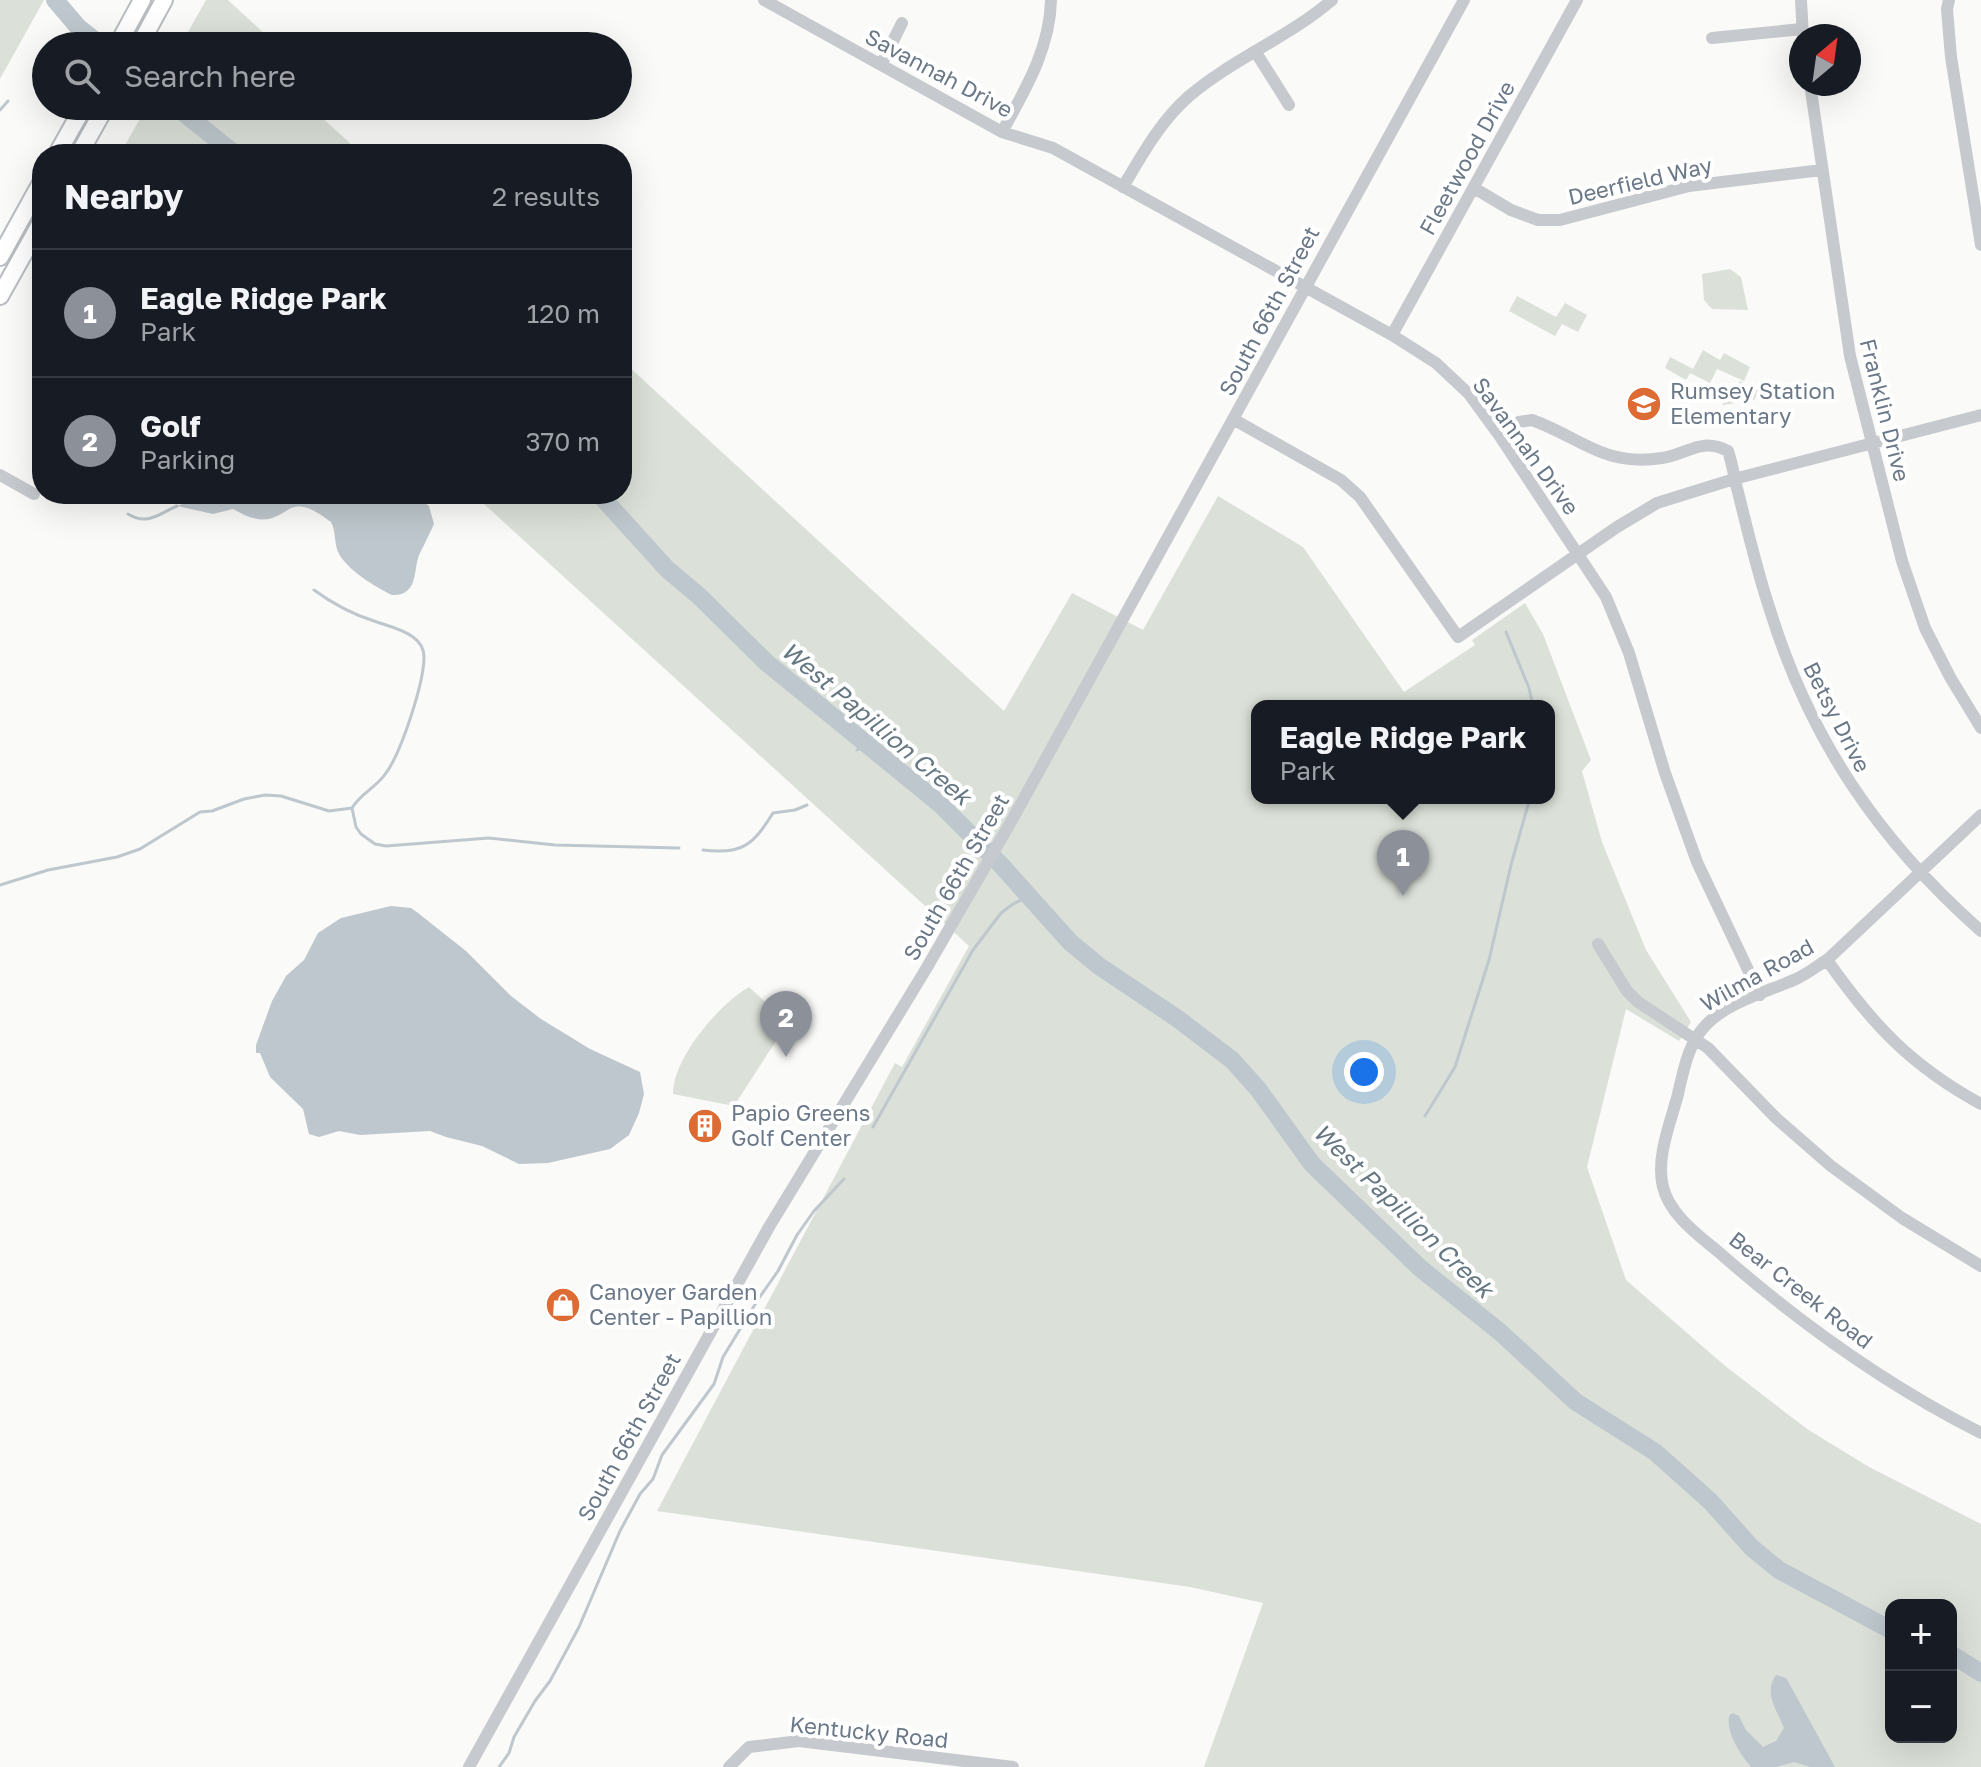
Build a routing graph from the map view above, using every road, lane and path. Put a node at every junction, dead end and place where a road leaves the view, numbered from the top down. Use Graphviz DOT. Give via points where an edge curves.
graph roads {
  1 [pos="142,0"];
  2 [pos="764,0"];
  3 [pos="1051,0"];
  4 [pos="1332,0"];
  5 [pos="1464,0"];
  6 [pos="1577,0"];
  7 [pos="1801,0"];
  8 [pos="1949,0"];
  9 [pos="163,3"];
  10 [pos="902,23"];
  11 [pos="1802,24"];
  12 [pos="125,32"];
  13 [pos="147,32"];
  14 [pos="1789,34"];
  15 [pos="1712,38"];
  16 [pos="1255,51"];
  17 [pos="881,65"];
  18 [pos="1812,96"];
  19 [pos="1289,105"];
  20 [pos="76,120"];
  21 [pos="98,120"];
  22 [pos="1002,132"];
  23 [pos="63,144"];
  24 [pos="85,144"];
  25 [pos="1822,170"];
  26 [pos="1123,187"];
  27 [pos="1474,188"];
  28 [pos="32,199"];
  29 [pos="32,239"];
  30 [pos="1981,245"];
  31 [pos="0,257"];
  32 [pos="1304,287"];
  33 [pos="0,296"];
  34 [pos="1392,335"];
  35 [pos="1981,415"];
  36 [pos="1233,419"];
  37 [pos="1499,435"];
  38 [pos="1872,445"];
  39 [pos="0,475"];
  40 [pos="1734,479"];
  41 [pos="32,493"];
  42 [pos="1578,554"];
  43 [pos="1981,728"];
  44 [pos="1981,815"];
  45 [pos="1919,872"];
  46 [pos="1981,931"];
  47 [pos="1598,944"];
  48 [pos="1827,960"];
  49 [pos="1760,995"];
  50 [pos="1696,1039"];
  51 [pos="1981,1104"];
  52 [pos="1668,1132"];
  53 [pos="1981,1266"];
  54 [pos="1981,1433"];
  55 [pos="469,1767"];
  56 [pos="729,1767"];
  57 [pos="1013,1767"];
  1 -- 12 [label="main road"];
  2 -- 17 [label="street, Savannah Drive"];
  3 -- 22 [label="street" via="1042,52"];
  4 -- 16 [label="street"];
  5 -- 32 [label="street, South 66th Street"];
  6 -- 27 [label="street, Fleetwood Drive"];
  7 -- 11 [label="street"];
  8 -- 30 [label="street" via="1951,57"];
  9 -- 13 [label="main road"];
  10 -- 17 [label="street"];
  14 -- 15 [label="street"];
  16 -- 19 [label="street"];
  16 -- 26 [label="street" via="1189,96 1148,144"];
  17 -- 22 [label="street, Savannah Drive"];
  18 -- 25 [label="street, Franklin Drive"];
  20 -- 23 [label="main road"];
  21 -- 24 [label="main road"];
  22 -- 26 [label="street, Savannah Drive" via="1053,148"];
  25 -- 27 [label="street, Deerfield Way" via="1689,186 1560,220 1538,220 1511,210"];
  25 -- 38 [label="street, Franklin Drive" via="1850,356"];
  26 -- 32 [label="street, Savannah Drive"];
  27 -- 34 [label="street, Fleetwood Drive"];
  28 -- 31 [label="main road"];
  29 -- 33 [label="main road"];
  32 -- 34 [label="street, Savannah Drive"];
  32 -- 36 [label="street, South 66th Street"];
  34 -- 37 [label="street, Savannah Drive" via="1436,363 1469,394"];
  35 -- 38 [label="street"];
  36 -- 42 [label="street" via="1341,480 1360,497 1458,637"];
  36 -- 55 [label="street, South 66th Street" via="970,895 769,1227"];
  37 -- 40 [label="street, Betsy Drive" via="1532,420 1601,455 1626,460 1664,458 1717,445 1728,451"];
  37 -- 42 [label="street, Savannah Drive"];
  38 -- 40 [label="street"];
  38 -- 43 [label="street, Franklin Drive" via="1925,628"];
  39 -- 41 [label="street"];
  40 -- 42 [label="street" via="1657,503"];
  40 -- 45 [label="street, Betsy Drive" via="1787,665 1816,728 1852,789"];
  42 -- 49 [label="street, Savannah Drive" via="1606,597 1625,642 1697,862"];
  44 -- 45 [label="street, Wilma Road"];
  45 -- 46 [label="street, Betsy Drive"];
  45 -- 48 [label="street, Wilma Road"];
  47 -- 50 [label="street" via="1638,1002"];
  48 -- 49 [label="street, Wilma Road"];
  48 -- 51 [label="street" via="1902,1051"];
  49 -- 50 [label="street, Wilma Road" via="1719,1014"];
  50 -- 52 [label="street, Wilma Road"];
  50 -- 53 [label="street" via="1831,1166"];
  52 -- 54 [label="street, Bear Creek Road" via="1660,1168 1663,1189 1693,1230 1828,1341 1893,1385"];
  56 -- 57 [label="street, Kentucky Road" via="749,1747 799,1741"];
}
